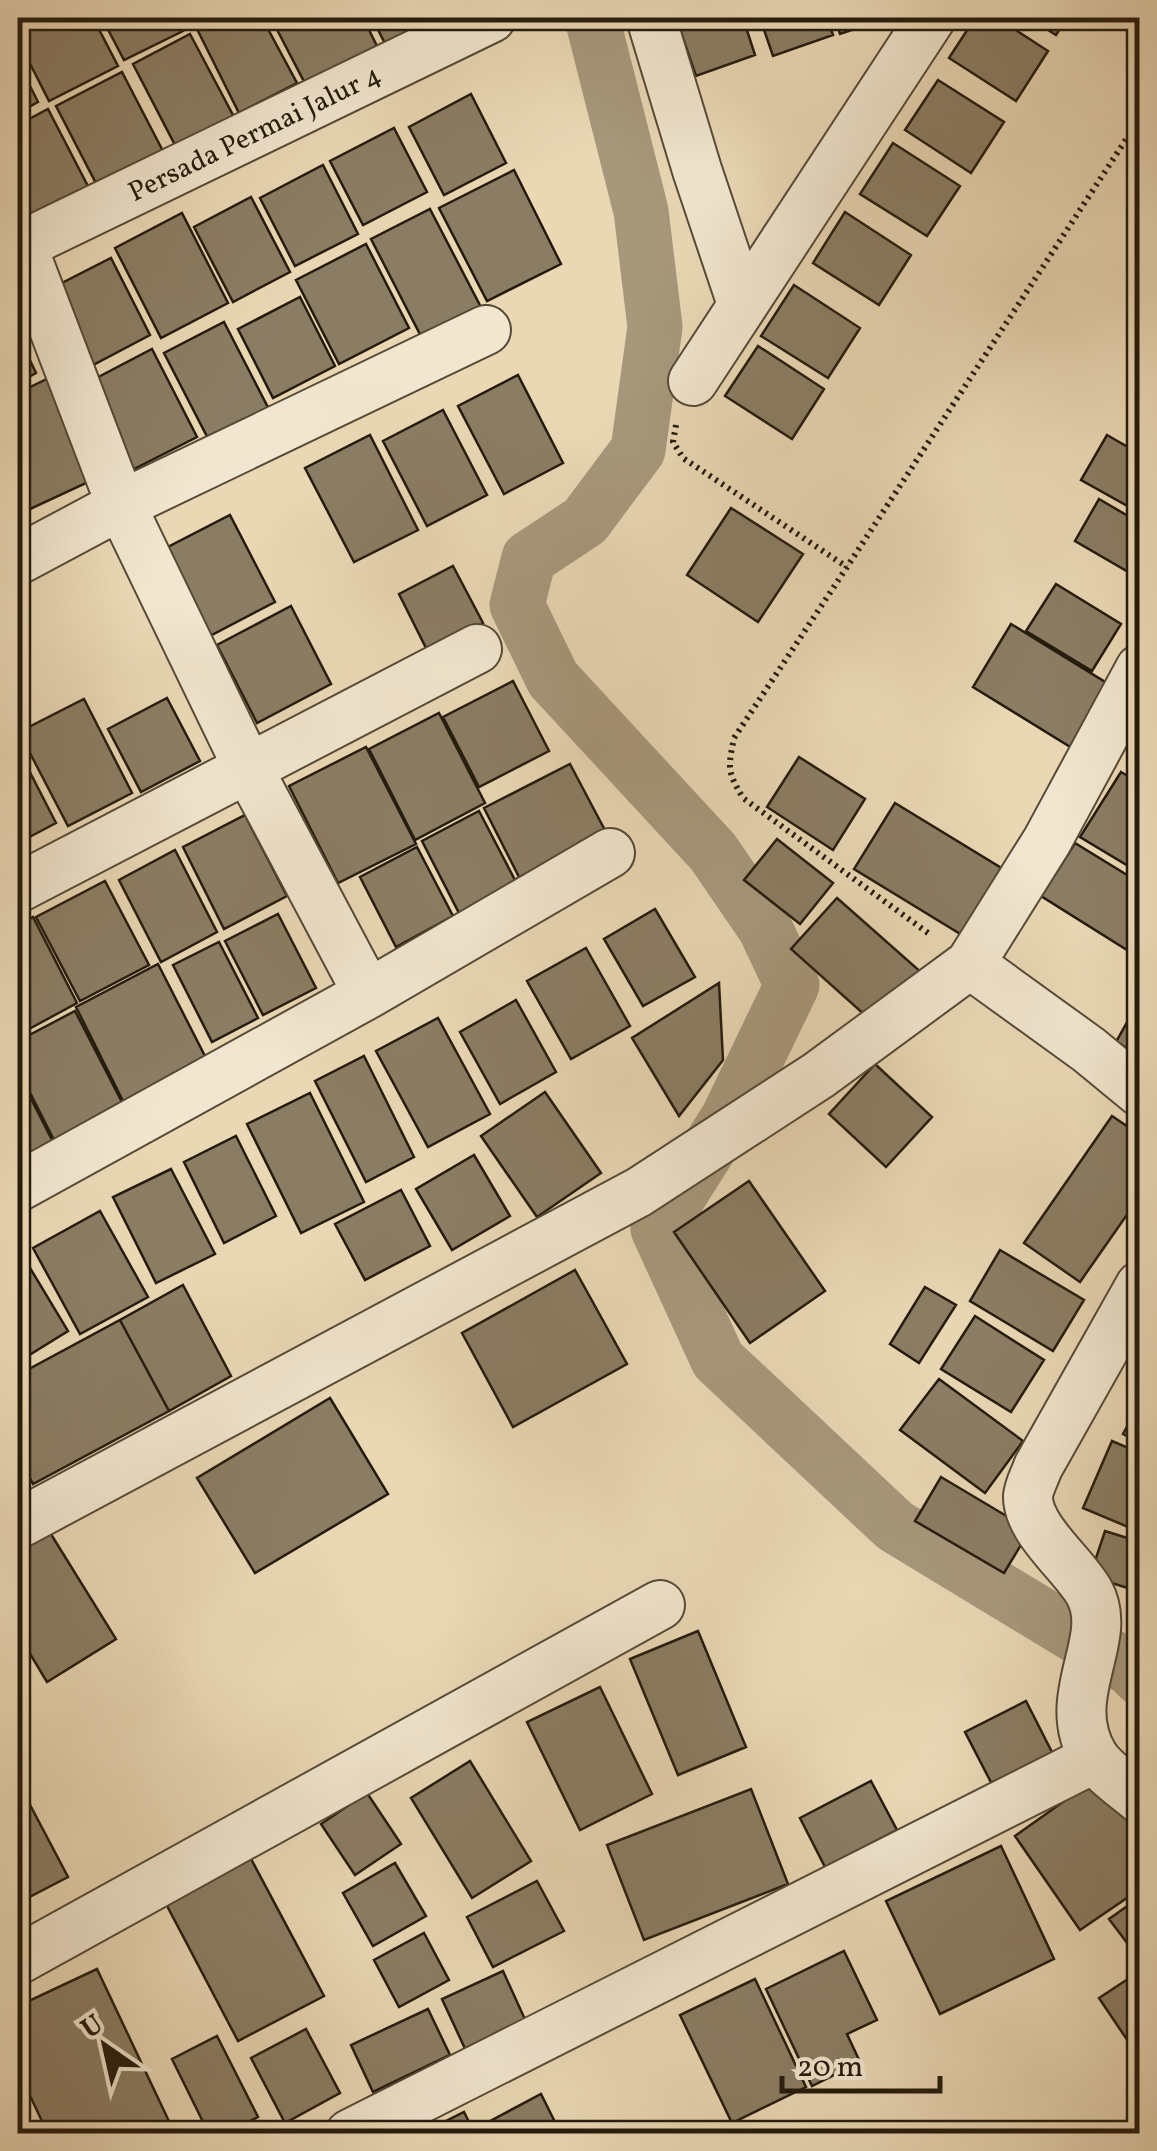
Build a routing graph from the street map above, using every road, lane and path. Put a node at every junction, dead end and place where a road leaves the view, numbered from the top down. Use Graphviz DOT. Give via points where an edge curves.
graph roads {
  1 [pos="491,18"];
  2 [pos="651,18"];
  3 [pos="931,18"];
  4 [pos="1140,118"];
  5 [pos="19,242"];
  6 [pos="742,304"];
  7 [pos="486,330"];
  8 [pos="693,380"];
  9 [pos="122,505"];
  10 [pos="18,560"];
  11 [pos="848,567"];
  12 [pos="477,650"];
  13 [pos="1140,669"];
  14 [pos="249,770"];
  15 [pos="610,853"];
  16 [pos="18,888"];
  17 [pos="970,964"];
  18 [pos="368,994"];
  19 [pos="1140,1092"];
  20 [pos="18,1187"];
  21 [pos="1140,1286"];
  22 [pos="18,1524"];
  23 [pos="660,1605"];
  24 [pos="1095,1758"];
  25 [pos="1140,1799"];
  26 [pos="18,1960"];
  27 [pos="350,2134"];
  1 -- 5 [label="street, Persada Permai Jalur 4"];
  2 -- 6 [label="street"];
  3 -- 6 [label="street"];
  4 -- 11 [label="path"];
  5 -- 9 [label="street"];
  6 -- 8 [label="street"];
  7 -- 9 [label="street"];
  8 -- 11 [label="path" via="678,409 673,442 683,458"];
  9 -- 10 [label="street"];
  9 -- 14 [label="street"];
  11 -- 17 [label="path" via="734,738 730,776 744,798"];
  12 -- 14 [label="street"];
  13 -- 17 [label="street"];
  14 -- 16 [label="street"];
  14 -- 18 [label="street"];
  15 -- 18 [label="street"];
  17 -- 19 [label="street"];
  17 -- 22 [label="street" via="820,1075 639,1192"];
  18 -- 20 [label="street"];
  21 -- 24 [label="street" via="1028,1493 1030,1514 1096,1608 1080,1711"];
  23 -- 26 [label="street"];
  24 -- 25 [label="street"];
  24 -- 27 [label="street"];
}
